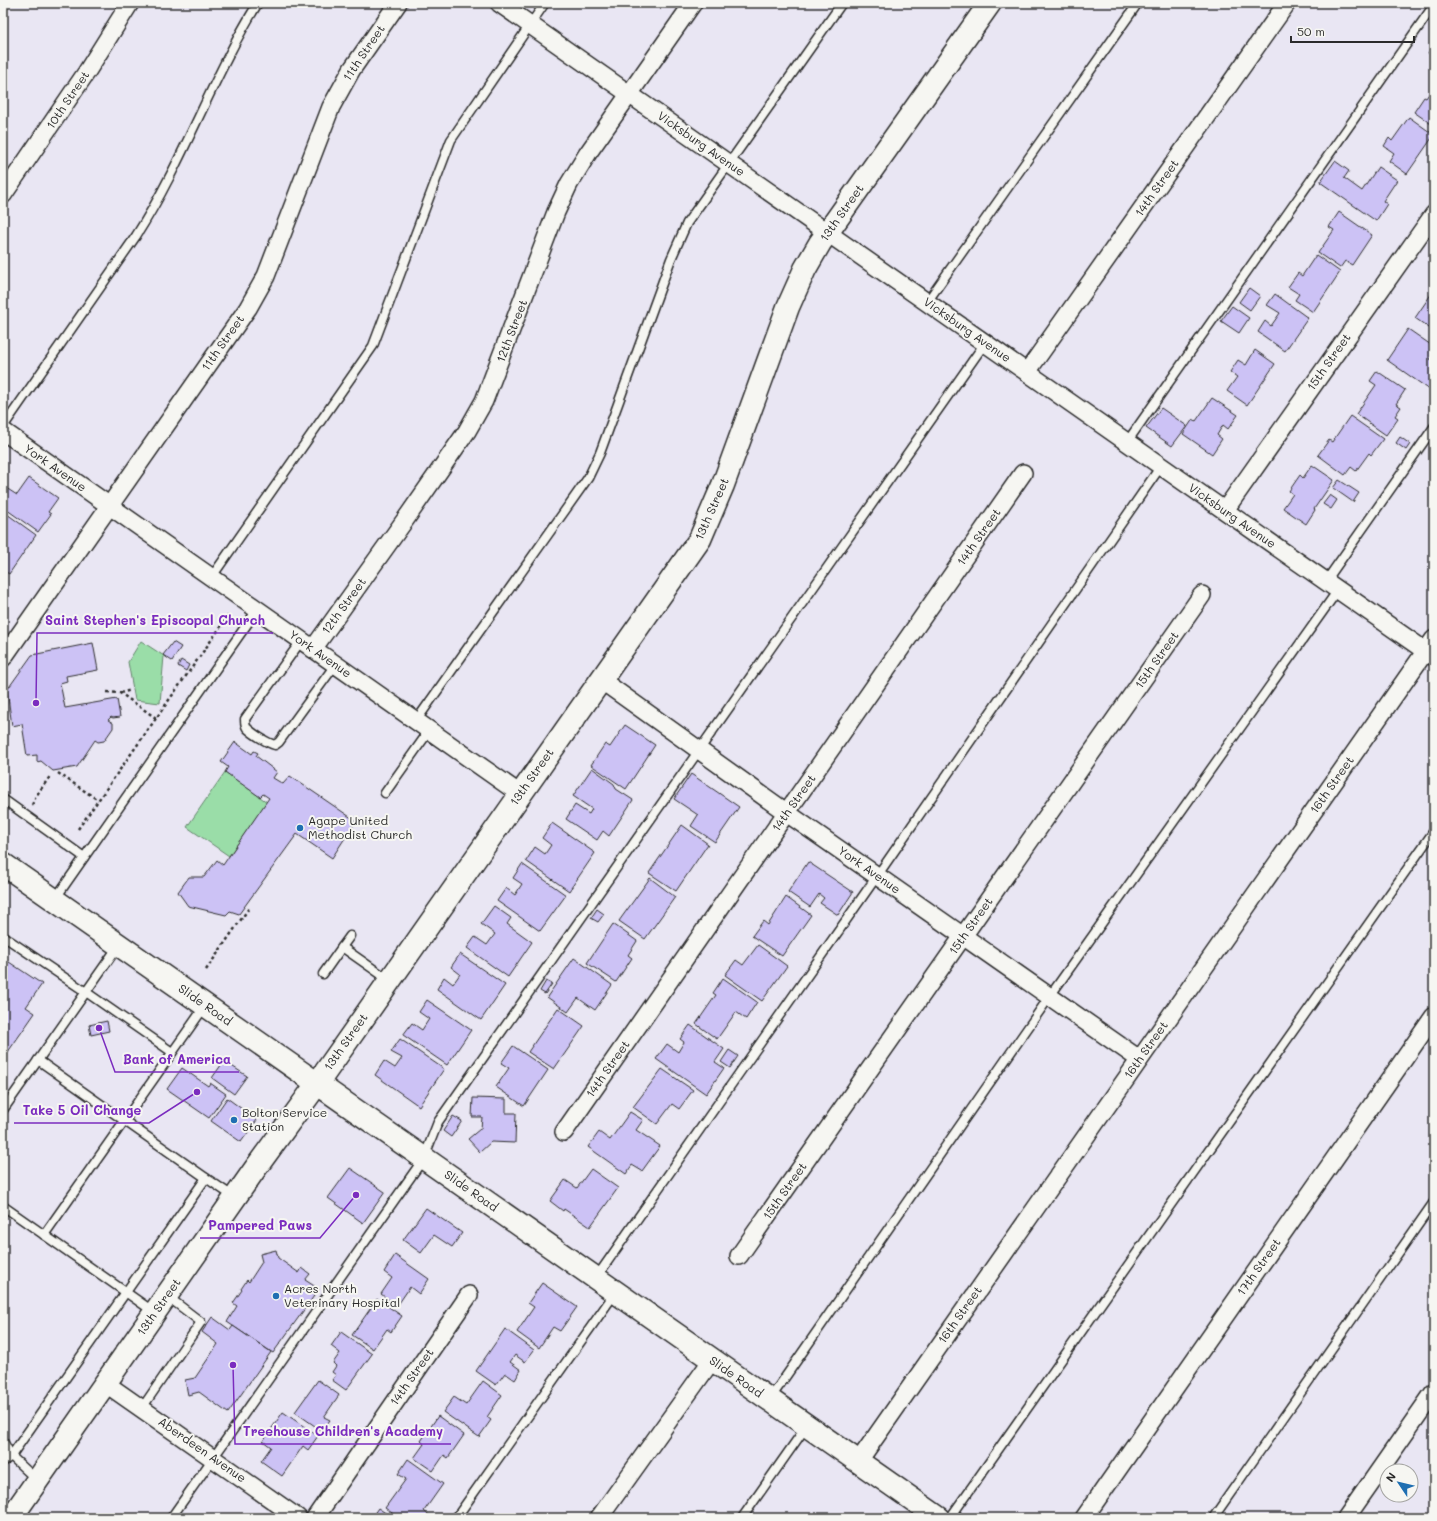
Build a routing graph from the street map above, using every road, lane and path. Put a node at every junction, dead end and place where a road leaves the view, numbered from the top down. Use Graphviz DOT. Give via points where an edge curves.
graph roads {
  1 [pos="130,3"];
  2 [pos="258,3"];
  3 [pos="398,3"];
  4 [pos="499,3"];
  5 [pos="545,3"];
  6 [pos="694,3"];
  7 [pos="842,3"];
  8 [pos="990,3"];
  9 [pos="1138,3"];
  10 [pos="1287,3"];
  11 [pos="1434,5"];
  12 [pos="530,24"];
  13 [pos="630,94"];
  14 [pos="729,164"];
  15 [pos="3,195"];
  16 [pos="1434,214"];
  17 [pos="828,233"];
  18 [pos="927,302"];
  19 [pos="985,343"];
  20 [pos="1028,372"];
  21 [pos="3,427"];
  22 [pos="1434,427"];
  23 [pos="3,431"];
  24 [pos="1128,442"];
  25 [pos="1161,466"];
  26 [pos="1023,473"];
  27 [pos="110,506"];
  28 [pos="1224,510"];
  29 [pos="211,578"];
  30 [pos="1332,586"];
  31 [pos="1202,595"];
  32 [pos="257,610"];
  33 [pos="229,615"];
  34 [pos="307,645"];
  35 [pos="1431,649"];
  36 [pos="3,658"];
  37 [pos="335,665"];
  38 [pos="601,680"];
  39 [pos="132,690"];
  40 [pos="106,692"];
  41 [pos="120,692"];
  42 [pos="156,718"];
  43 [pos="423,726"];
  44 [pos="699,749"];
  45 [pos="58,772"];
  46 [pos="51,775"];
  47 [pos="385,794"];
  48 [pos="520,794"];
  49 [pos="3,799"];
  50 [pos="98,800"];
  51 [pos="787,813"];
  52 [pos="27,817"];
  53 [pos="78,829"];
  54 [pos="1434,830"];
  55 [pos="84,857"];
  56 [pos="3,864"];
  57 [pos="877,876"];
  58 [pos="55,900"];
  59 [pos="249,908"];
  60 [pos="3,936"];
  61 [pos="350,936"];
  62 [pos="964,936"];
  63 [pos="119,945"];
  64 [pos="342,947"];
  65 [pos="206,970"];
  66 [pos="323,974"];
  67 [pos="390,980"];
  68 [pos="86,992"];
  69 [pos="1050,996"];
  70 [pos="205,1006"];
  71 [pos="1434,1016"];
  72 [pos="172,1052"];
  73 [pos="1139,1059"];
  74 [pos="38,1060"];
  75 [pos="317,1084"];
  76 [pos="3,1110"];
  77 [pos="125,1120"];
  78 [pos="564,1132"];
  79 [pos="424,1158"];
  80 [pos="206,1178"];
  81 [pos="234,1198"];
  82 [pos="1434,1202"];
  83 [pos="3,1206"];
  84 [pos="44,1235"];
  85 [pos="739,1256"];
  86 [pos="596,1278"];
  87 [pos="126,1292"];
  88 [pos="615,1292"];
  89 [pos="166,1295"];
  90 [pos="469,1295"];
  91 [pos="154,1313"];
  92 [pos="712,1360"];
  93 [pos="105,1383"];
  94 [pos="1434,1392"];
  95 [pos="769,1400"];
  96 [pos="142,1408"];
  97 [pos="806,1426"];
  98 [pos="3,1441"];
  99 [pos="11,1456"];
  100 [pos="213,1458"];
  101 [pos="3,1462"];
  102 [pos="858,1462"];
  103 [pos="38,1480"];
  104 [pos="12,1518"];
  105 [pos="171,1518"];
  106 [pos="298,1518"];
  107 [pos="315,1518"];
  108 [pos="456,1518"];
  109 [pos="599,1518"];
  110 [pos="742,1518"];
  111 [pos="938,1518"];
  112 [pos="950,1518"];
  113 [pos="1084,1518"];
  114 [pos="1213,1518"];
  115 [pos="1346,1518"];
  1 -- 15 [label="street, 10th Street"];
  2 -- 21 [label="lane" via="249,16 154,207"];
  3 -- 27 [label="street, 11th Street" via="352,70 331,107 266,276 248,308"];
  4 -- 12 [label="street, Vicksburg Avenue"];
  5 -- 12 [label="lane"];
  6 -- 13 [label="street, 12th Street"];
  7 -- 14 [label="lane"];
  8 -- 17 [label="street, 13th Street"];
  9 -- 18 [label="lane"];
  10 -- 20 [label="street, 14th Street"];
  11 -- 24 [label="lane"];
  12 -- 13 [label="street, Vicksburg Avenue"];
  12 -- 29 [label="lane" via="451,140 373,346"];
  13 -- 14 [label="street, Vicksburg Avenue"];
  13 -- 34 [label="street, 12th Street" via="568,184 484,401 467,431 419,501"];
  14 -- 17 [label="street, Vicksburg Avenue"];
  14 -- 43 [label="lane" via="687,223 671,259 600,454 588,478"];
  16 -- 28 [label="street, 15th Street"];
  17 -- 18 [label="street, Vicksburg Avenue"];
  17 -- 38 [label="street, 13th Street" via="805,269 788,307 724,485 700,539"];
  18 -- 19 [label="street, Vicksburg Avenue"];
  19 -- 20 [label="street, Vicksburg Avenue"];
  19 -- 44 [label="lane"];
  20 -- 24 [label="street, Vicksburg Avenue"];
  22 -- 30 [label="lane"];
  23 -- 27 [label="street, York Avenue"];
  24 -- 25 [label="street, Vicksburg Avenue"];
  25 -- 28 [label="street, Vicksburg Avenue"];
  25 -- 57 [label="lane"];
  26 -- 51 [label="street, 14th Street"];
  27 -- 29 [label="street, York Avenue"];
  27 -- 36 [label="street, 11th Street"];
  28 -- 30 [label="street, Vicksburg Avenue"];
  29 -- 32 [label="street, York Avenue"];
  30 -- 35 [label="street, Vicksburg Avenue"];
  30 -- 69 [label="lane"];
  31 -- 62 [label="street, 15th Street"];
  32 -- 34 [label="street, York Avenue"];
  32 -- 55 [label="lane"];
  33 -- 42 [label="path"];
  34 -- 37 [label="street, York Avenue"];
  34 -- 37 [label="lane" via="245,719 247,728 274,745 279,742"];
  35 -- 73 [label="street, 16th Street"];
  37 -- 43 [label="street, York Avenue"];
  38 -- 44 [label="street, York Avenue"];
  38 -- 48 [label="street, 13th Street"];
  39 -- 41 [label="path"];
  40 -- 41 [label="path"];
  41 -- 42 [label="path"];
  42 -- 50 [label="path"];
  43 -- 47 [label="lane"];
  43 -- 48 [label="street, York Avenue"];
  44 -- 51 [label="street, York Avenue"];
  44 -- 79 [label="lane" via="438,1122"];
  45 -- 50 [label="path"];
  46 -- 52 [label="path" via="36,796"];
  48 -- 67 [label="street, 13th Street"];
  49 -- 52 [label="lane"];
  50 -- 53 [label="path"];
  51 -- 57 [label="street, York Avenue"];
  51 -- 78 [label="street, 14th Street"];
  52 -- 55 [label="lane"];
  54 -- 112 [label="lane"];
  55 -- 58 [label="lane"];
  56 -- 58 [label="street, Slide Road"];
  57 -- 62 [label="street, York Avenue"];
  57 -- 86 [label="lane"];
  58 -- 63 [label="street, Slide Road"];
  59 -- 65 [label="path"];
  60 -- 68 [label="lane"];
  61 -- 64 [label="lane"];
  62 -- 69 [label="street, York Avenue"];
  62 -- 85 [label="street, 15th Street"];
  63 -- 68 [label="lane"];
  63 -- 70 [label="street, Slide Road"];
  64 -- 66 [label="lane"];
  64 -- 67 [label="lane"];
  67 -- 75 [label="street, 13th Street"];
  68 -- 72 [label="lane"];
  68 -- 74 [label="lane"];
  69 -- 73 [label="street, York Avenue"];
  69 -- 95 [label="lane"];
  70 -- 72 [label="lane"];
  70 -- 75 [label="street, Slide Road"];
  71 -- 113 [label="street, 17th Street"];
  72 -- 77 [label="lane"];
  73 -- 102 [label="street, 16th Street"];
  74 -- 76 [label="lane"];
  74 -- 77 [label="lane"];
  75 -- 79 [label="street, Slide Road"];
  75 -- 81 [label="street, 13th Street"];
  77 -- 80 [label="lane"];
  77 -- 84 [label="lane"];
  79 -- 86 [label="street, Slide Road"];
  79 -- 100 [label="lane"];
  80 -- 81 [label="lane"];
  80 -- 87 [label="lane"];
  81 -- 89 [label="street, 13th Street"];
  82 -- 114 [label="lane"];
  83 -- 84 [label="lane"];
  84 -- 87 [label="lane"];
  86 -- 88 [label="street, Slide Road"];
  87 -- 91 [label="lane"];
  87 -- 99 [label="lane"];
  88 -- 92 [label="street, Slide Road"];
  88 -- 108 [label="lane"];
  89 -- 91 [label="street, 13th Street"];
  89 -- 96 [label="lane" via="201,1322"];
  90 -- 107 [label="street, 14th Street"];
  91 -- 93 [label="street, 13th Street"];
  92 -- 95 [label="street, Slide Road"];
  92 -- 109 [label="street"];
  93 -- 96 [label="street, Aberdeen Avenue"];
  93 -- 103 [label="street, 13th Street"];
  94 -- 115 [label="street"];
  95 -- 97 [label="street, Slide Road"];
  96 -- 100 [label="street, Aberdeen Avenue"];
  97 -- 102 [label="street, Slide Road"];
  97 -- 110 [label="lane"];
  98 -- 99 [label="lane"];
  99 -- 101 [label="lane"];
  99 -- 103 [label="lane"];
  100 -- 105 [label="lane"];
  100 -- 106 [label="street, Aberdeen Avenue"];
  102 -- 111 [label="street, Slide Road"];
  103 -- 104 [label="street, 13th Street"];
}
